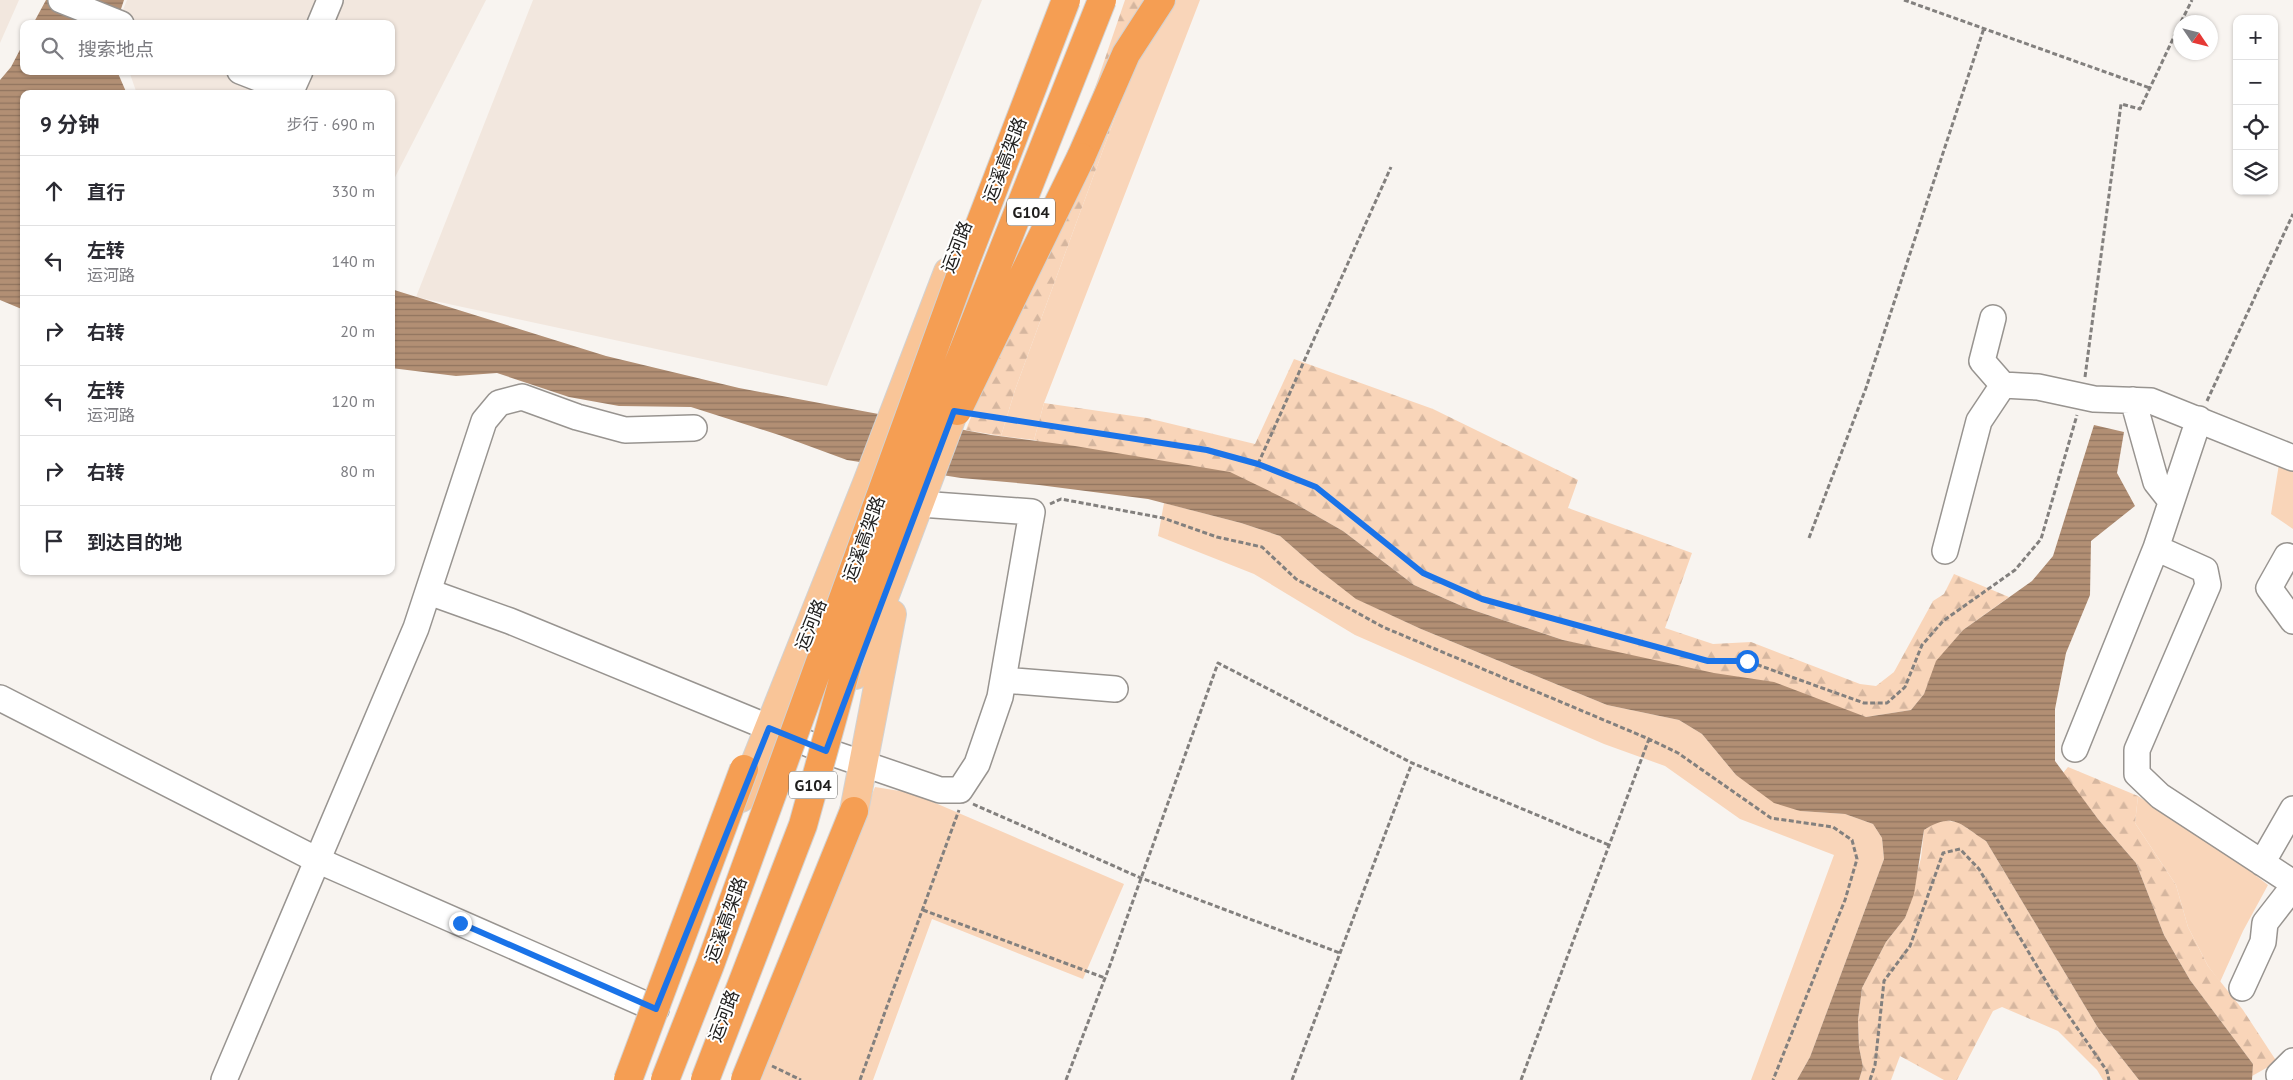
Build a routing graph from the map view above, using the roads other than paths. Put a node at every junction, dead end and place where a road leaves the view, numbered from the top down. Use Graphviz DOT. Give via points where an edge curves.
graph roads {
  1 [pos="330,0"];
  2 [pos="1053,0"];
  3 [pos="1066,0"];
  4 [pos="1102,0"];
  5 [pos="1112,0"];
  6 [pos="1161,0"];
  7 [pos="322,20"];
  8 [pos="250,75"];
  9 [pos="298,75"];
  10 [pos="286,90"];
  11 [pos="292,90"];
  12 [pos="1993,318"];
  13 [pos="2003,385"];
  14 [pos="2133,400"];
  15 [pos="2198,419"];
  16 [pos="694,428"];
  17 [pos="2293,458"];
  18 [pos="923,497"];
  19 [pos="2171,502"];
  20 [pos="906,542"];
  21 [pos="2156,548"];
  22 [pos="1944,551"];
  23 [pos="2287,556"];
  24 [pos="429,592"];
  25 [pos="866,597"];
  26 [pos="2293,621"];
  27 [pos="1003,680"];
  28 [pos="1115,689"];
  29 [pos="0,698"];
  30 [pos="766,727"];
  31 [pos="2075,749"];
  32 [pos="826,751"];
  33 [pos="863,764"];
  34 [pos="744,769"];
  35 [pos="2293,809"];
  36 [pos="854,811"];
  37 [pos="317,860"];
  38 [pos="2262,863"];
  39 [pos="2293,885"];
  40 [pos="2242,988"];
  41 [pos="656,1009"];
  42 [pos="224,1080"];
  43 [pos="629,1080"];
  44 [pos="665,1080"];
  45 [pos="699,1080"];
  46 [pos="704,1080"];
  47 [pos="745,1080"];
  1 -- 7 [label="street"];
  2 -- 30 [label="main road, 运河路" via="867,483"];
  3 -- 44 [label="highway, 运溪高架路, bridge" via="962,272"];
  4 -- 25 [label="highway, 运溪高架路, bridge"];
  5 -- 18 [label="main road, 运河路 / G104"];
  6 -- 25 [label="highway, bridge" via="1126,54 1081,157"];
  8 -- 10 [label="street"];
  9 -- 11 [label="street"];
  12 -- 13 [label="street" via="1982,361"];
  13 -- 14 [label="street" via="2038,386 2094,399"];
  13 -- 22 [label="street" via="1979,421"];
  14 -- 15 [label="street" via="2151,401"];
  14 -- 19 [label="street" via="2156,482"];
  15 -- 17 [label="street"];
  15 -- 19 [label="street"];
  16 -- 24 [label="street" via="625,430 578,418 522,397 499,403 484,421"];
  18 -- 20 [label="main road, 运河路 / G104"];
  18 -- 27 [label="street" via="1032,512"];
  19 -- 21 [label="street"];
  20 -- 32 [label="main road, 运河路 / G104"];
  20 -- 33 [label="main road"];
  21 -- 31 [label="street"];
  21 -- 38 [label="street" via="2205,570 2208,585 2137,750 2137,774 2160,796"];
  23 -- 26 [label="street" via="2269,588"];
  24 -- 30 [label="street" via="510,621"];
  24 -- 37 [label="street"];
  25 -- 46 [label="highway, 运溪高架路, bridge" via="803,825"];
  27 -- 28 [label="street"];
  27 -- 33 [label="street" via="977,764 960,790 940,790"];
  29 -- 37 [label="street"];
  30 -- 32 [label="street"];
  30 -- 34 [label="main road"];
  30 -- 41 [label="main road, 运河路"];
  32 -- 33 [label="street"];
  32 -- 45 [label="main road, 运河路 / G104"];
  33 -- 36 [label="main road"];
  34 -- 43 [label="highway, bridge"];
  35 -- 38 [label="street"];
  36 -- 47 [label="highway, bridge"];
  37 -- 41 [label="street"];
  37 -- 42 [label="street"];
  38 -- 39 [label="street"];
  39 -- 40 [label="street" via="2266,923 2263,942"];
  41 -- 43 [label="main road, 运河路"];
}
